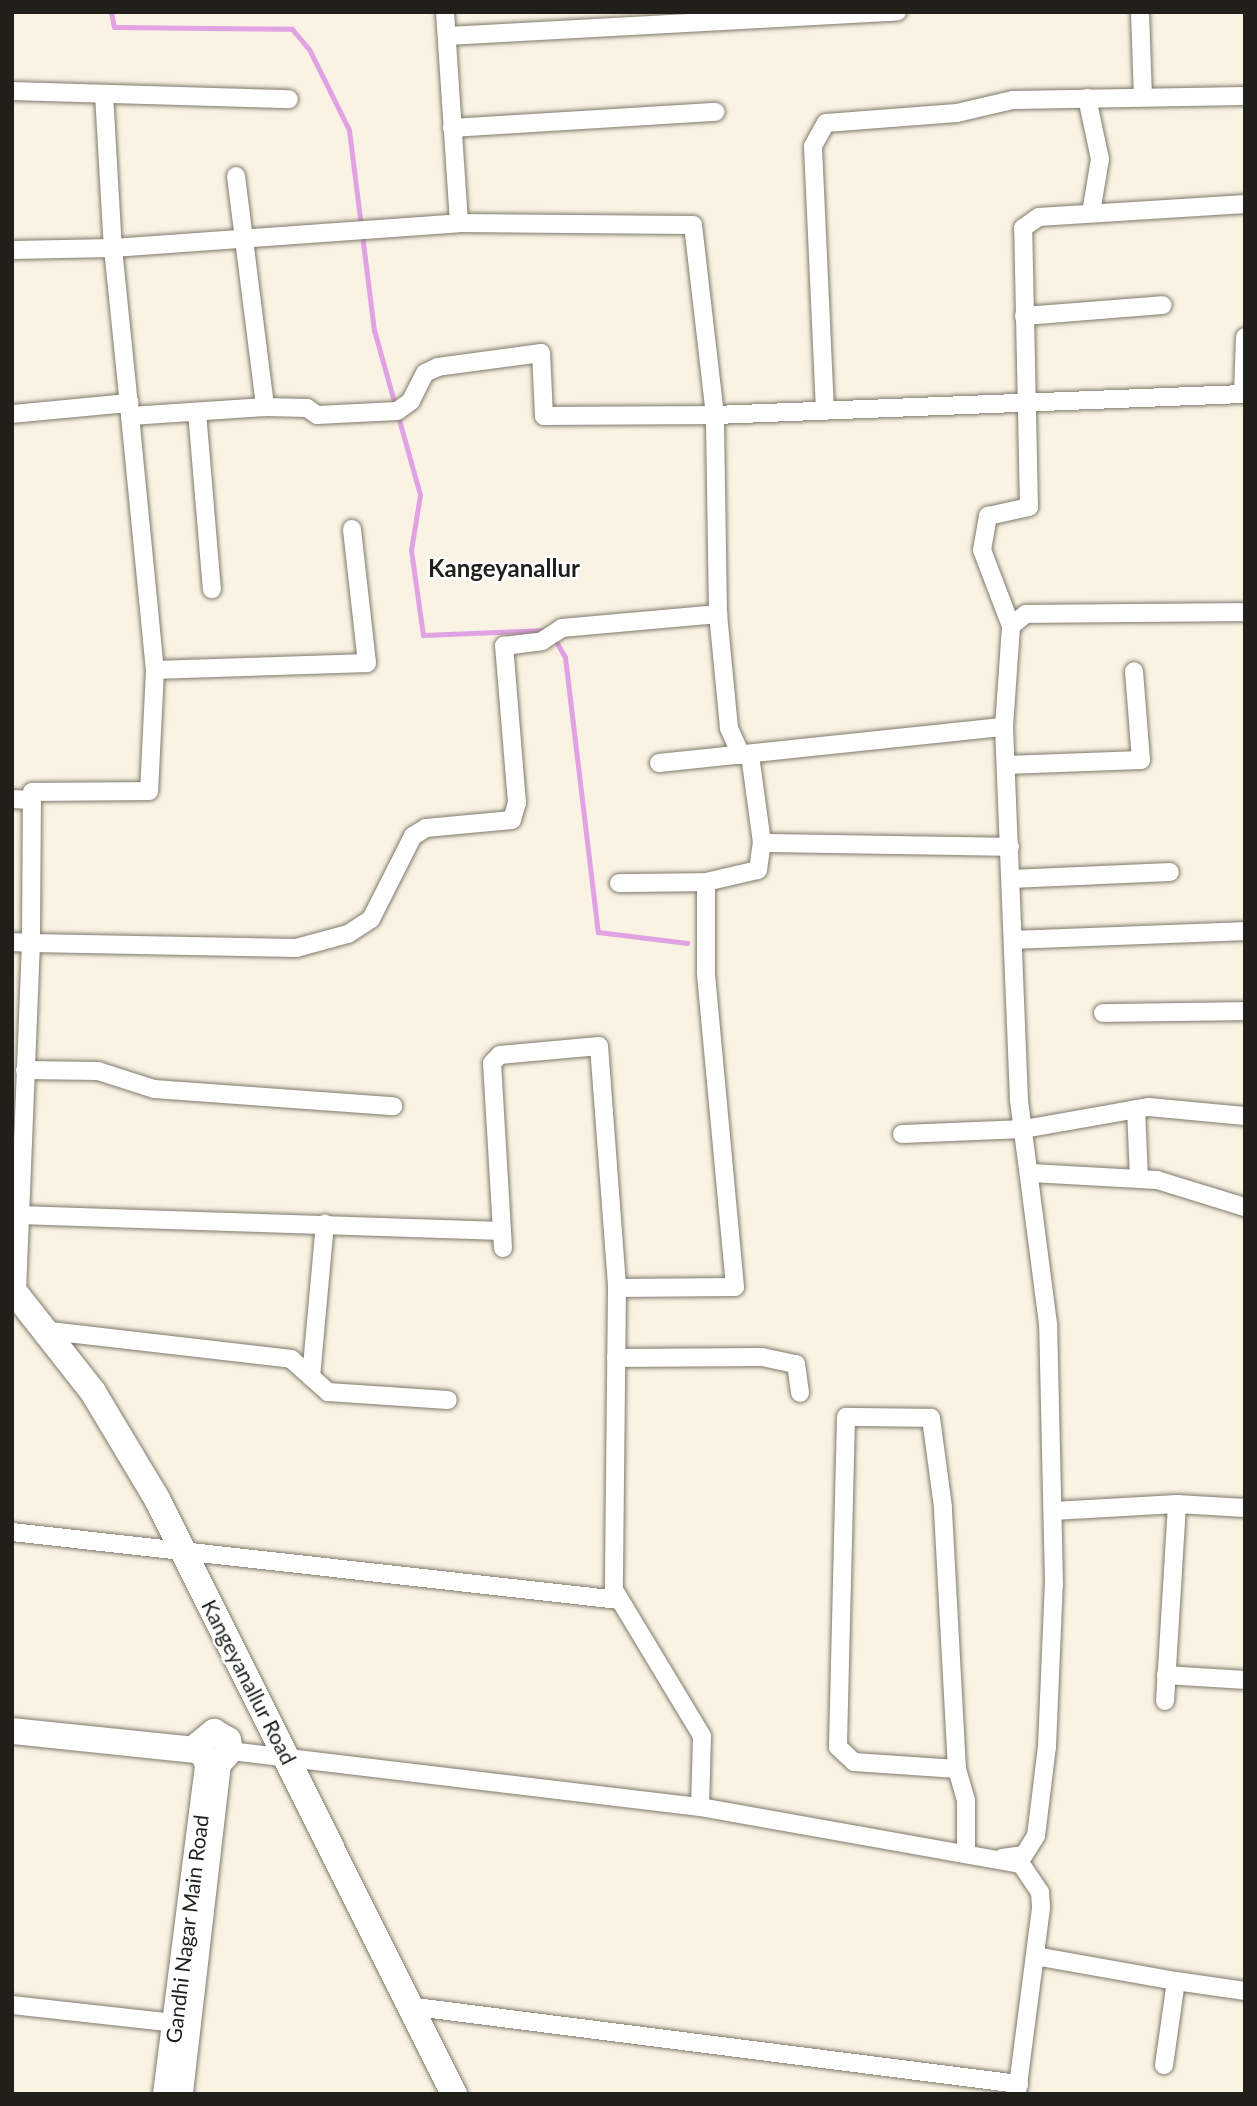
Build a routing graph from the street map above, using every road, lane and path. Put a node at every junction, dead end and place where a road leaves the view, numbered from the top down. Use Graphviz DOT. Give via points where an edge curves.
graph roads {
  1 [pos="445,12"];
  2 [pos="897,12"];
  3 [pos="1140,12"];
  4 [pos="823,14"];
  5 [pos="705,17"];
  6 [pos="447,36"];
  7 [pos="12,91"];
  8 [pos="104,94"];
  9 [pos="1245,96"];
  10 [pos="1143,97"];
  11 [pos="1087,98"];
  12 [pos="289,99"];
  13 [pos="716,112"];
  14 [pos="452,128"];
  15 [pos="236,176"];
  16 [pos="1245,204"];
  17 [pos="1091,214"];
  18 [pos="459,223"];
  19 [pos="245,238"];
  20 [pos="113,248"];
  21 [pos="12,250"];
  22 [pos="1163,305"];
  23 [pos="1024,316"];
  24 [pos="1245,337"];
  25 [pos="1027,404"];
  26 [pos="265,407"];
  27 [pos="129,410"];
  28 [pos="825,411"];
  29 [pos="197,412"];
  30 [pos="12,414"];
  31 [pos="715,415"];
  32 [pos="352,529"];
  33 [pos="212,589"];
  34 [pos="1245,612"];
  35 [pos="718,614"];
  36 [pos="1011,626"];
  37 [pos="155,670"];
  38 [pos="1134,671"];
  39 [pos="1004,727"];
  40 [pos="746,755"];
  41 [pos="659,762"];
  42 [pos="1006,765"];
  43 [pos="12,799"];
  44 [pos="32,800"];
  45 [pos="762,843"];
  46 [pos="1010,847"];
  47 [pos="1170,872"];
  48 [pos="1011,879"];
  49 [pos="706,882"];
  50 [pos="619,883"];
  51 [pos="1245,931"];
  52 [pos="1014,940"];
  53 [pos="12,942"];
  54 [pos="31,943"];
  55 [pos="1245,1011"];
  56 [pos="1103,1013"];
  57 [pos="25,1070"];
  58 [pos="393,1106"];
  59 [pos="1136,1110"];
  60 [pos="1245,1116"];
  61 [pos="1024,1129"];
  62 [pos="902,1135"];
  63 [pos="1031,1173"];
  64 [pos="1139,1179"];
  65 [pos="1245,1207"];
  66 [pos="20,1215"];
  67 [pos="325,1224"];
  68 [pos="617,1288"];
  69 [pos="15,1291"];
  70 [pos="50,1331"];
  71 [pos="616,1358"];
  72 [pos="311,1377"];
  73 [pos="800,1393"];
  74 [pos="449,1401"];
  75 [pos="1177,1504"];
  76 [pos="1245,1508"];
  77 [pos="1054,1511"];
  78 [pos="12,1532"];
  79 [pos="184,1553"];
  80 [pos="618,1600"];
  81 [pos="1166,1675"];
  82 [pos="1245,1681"];
  83 [pos="1165,1701"];
  84 [pos="12,1731"];
  85 [pos="213,1757"];
  86 [pos="289,1761"];
  87 [pos="957,1769"];
  88 [pos="700,1807"];
  89 [pos="967,1854"];
  90 [pos="1002,1858"];
  91 [pos="1035,1956"];
  92 [pos="1176,1981"];
  93 [pos="1245,1991"];
  94 [pos="12,2006"];
  95 [pos="408,2006"];
  96 [pos="174,2023"];
  97 [pos="1164,2065"];
  98 [pos="1018,2089"];
  99 [pos="166,2094"];
  100 [pos="180,2094"];
  101 [pos="454,2094"];
  1 -- 6 [label="street"];
  2 -- 4 [label="street"];
  3 -- 10 [label="street"];
  4 -- 5 [label="street"];
  5 -- 6 [label="street"];
  6 -- 14 [label="street"];
  7 -- 8 [label="street"];
  8 -- 12 [label="street"];
  8 -- 20 [label="street"];
  9 -- 10 [label="street"];
  10 -- 11 [label="street"];
  11 -- 17 [label="street" via="1100,159"];
  11 -- 28 [label="street" via="839,118 817,133"];
  13 -- 14 [label="street"];
  14 -- 18 [label="street"];
  15 -- 19 [label="street"];
  16 -- 17 [label="street"];
  17 -- 23 [label="street" via="1039,217 1023,229"];
  18 -- 19 [label="street"];
  18 -- 31 [label="street" via="693,225"];
  19 -- 20 [label="street"];
  19 -- 26 [label="street"];
  20 -- 21 [label="street"];
  20 -- 27 [label="street"];
  22 -- 23 [label="street"];
  23 -- 25 [label="street"];
  24 -- 25 [label="street" via="1243,394"];
  25 -- 28 [label="street"];
  25 -- 36 [label="street" via="1029,508 988,516 982,550"];
  26 -- 29 [label="street"];
  26 -- 31 [label="street" via="307,408 317,415 403,407 425,373 438,367 541,354 544,416"];
  27 -- 29 [label="street"];
  27 -- 30 [label="street"];
  27 -- 37 [label="street"];
  28 -- 31 [label="street"];
  29 -- 33 [label="street"];
  31 -- 35 [label="street"];
  32 -- 37 [label="street" via="367,663"];
  34 -- 36 [label="street" via="1026,614"];
  35 -- 40 [label="street" via="729,728"];
  35 -- 54 [label="street" via="562,628 542,641 504,646 517,803 512,820 426,828 413,835 371,919 348,934 296,948"];
  36 -- 39 [label="street"];
  37 -- 44 [label="street" via="149,791 32,792"];
  38 -- 42 [label="street" via="1141,760"];
  39 -- 40 [label="street"];
  39 -- 42 [label="street"];
  40 -- 41 [label="street"];
  40 -- 45 [label="street"];
  42 -- 46 [label="street"];
  43 -- 44 [label="street"];
  44 -- 54 [label="street"];
  45 -- 46 [label="street"];
  45 -- 49 [label="street" via="758,870"];
  46 -- 48 [label="street"];
  47 -- 48 [label="street"];
  48 -- 52 [label="street"];
  49 -- 50 [label="street"];
  49 -- 68 [label="street" via="706,972 735,1287"];
  51 -- 52 [label="street"];
  52 -- 61 [label="street"];
  53 -- 54 [label="street"];
  54 -- 57 [label="street"];
  55 -- 56 [label="street"];
  57 -- 58 [label="street" via="98,1071 154,1089"];
  57 -- 66 [label="street"];
  59 -- 60 [label="street"];
  59 -- 61 [label="street"];
  59 -- 64 [label="street"];
  61 -- 62 [label="street"];
  61 -- 63 [label="street"];
  63 -- 64 [label="street"];
  63 -- 77 [label="street" via="1048,1324"];
  64 -- 65 [label="street"];
  66 -- 67 [label="street"];
  66 -- 69 [label="street"];
  67 -- 68 [label="street" via="502,1239 492,1063 500,1055 599,1046"];
  67 -- 72 [label="street"];
  68 -- 71 [label="street"];
  69 -- 70 [label="street, Kangeyanallur Road"];
  70 -- 72 [label="street" via="291,1359"];
  70 -- 79 [label="street, Kangeyanallur Road" via="107,1416"];
  71 -- 73 [label="street" via="762,1357 796,1364"];
  71 -- 80 [label="street" via="613,1564"];
  72 -- 74 [label="street" via="328,1392"];
  75 -- 76 [label="street"];
  75 -- 77 [label="street"];
  75 -- 81 [label="street"];
  77 -- 90 [label="street" via="1053,1669 1036,1836 1024,1855"];
  78 -- 79 [label="street"];
  79 -- 80 [label="street"];
  79 -- 86 [label="street, Kangeyanallur Road"];
  80 -- 88 [label="street" via="702,1736"];
  81 -- 82 [label="street"];
  81 -- 83 [label="street"];
  84 -- 85 [label="street"];
  85 -- 86 [label="street"];
  85 -- 96 [label="street, Gandhi Nagar Main Road"];
  85 -- 100 [label="street"];
  86 -- 88 [label="street"];
  86 -- 95 [label="street, Kangeyanallur Road"];
  87 -- 87 [label="street" via="943,1507 931,1419 846,1418 838,1747 854,1762"];
  87 -- 89 [label="street" via="966,1800"];
  88 -- 89 [label="street"];
  89 -- 90 [label="street"];
  90 -- 91 [label="street" via="1021,1864 1040,1892"];
  91 -- 92 [label="street"];
  91 -- 98 [label="street"];
  92 -- 93 [label="street"];
  92 -- 97 [label="street"];
  94 -- 96 [label="street"];
  95 -- 98 [label="street"];
  95 -- 101 [label="street, Kangeyanallur Road"];
  96 -- 99 [label="street, Gandhi Nagar Main Road"];
}
